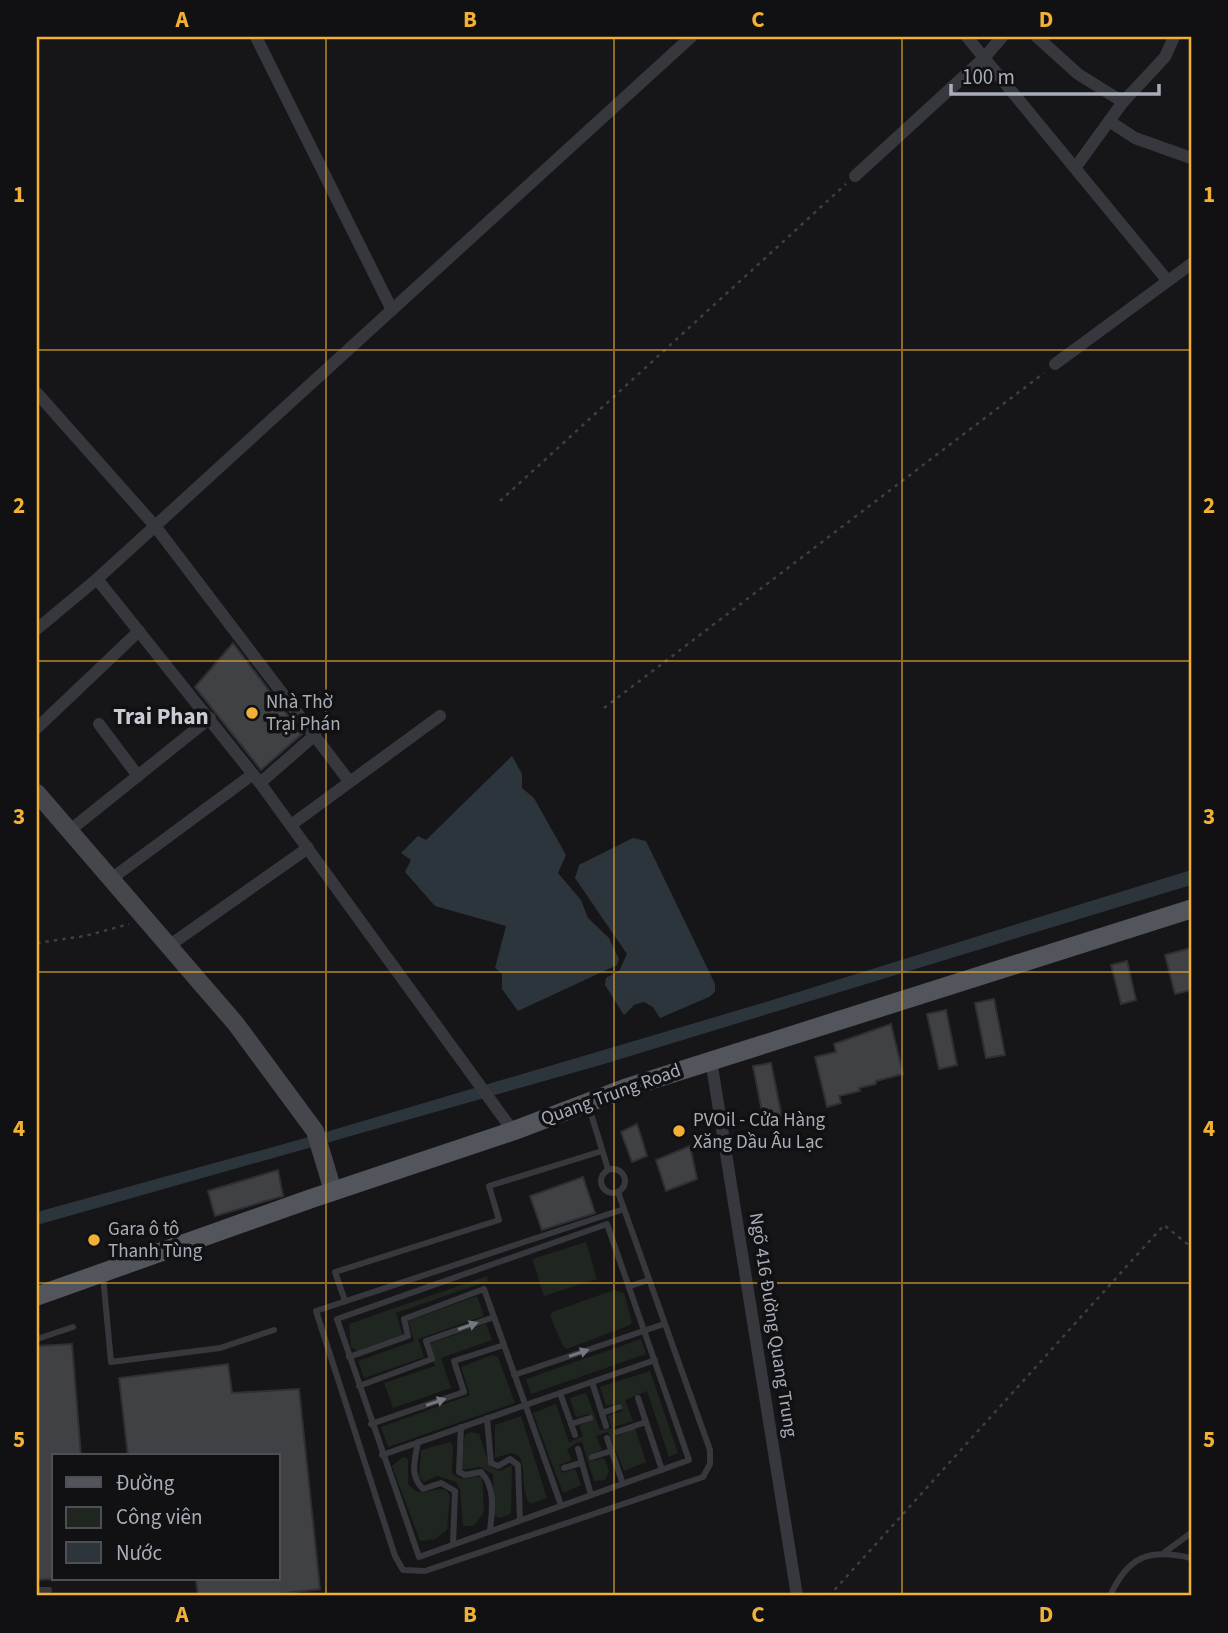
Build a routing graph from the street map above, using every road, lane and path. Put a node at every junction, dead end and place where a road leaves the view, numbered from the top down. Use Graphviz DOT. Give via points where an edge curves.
graph roads {
  1 [pos="256,37"];
  2 [pos="691,37"];
  3 [pos="967,37"];
  4 [pos="1002,37"];
  5 [pos="1037,37"];
  6 [pos="1174,37"];
  7 [pos="984,58"];
  8 [pos="1123,102"];
  9 [pos="1109,121"];
  10 [pos="1191,158"];
  11 [pos="1075,169"];
  12 [pos="855,176"];
  13 [pos="1191,264"];
  14 [pos="1167,280"];
  15 [pos="389,311"];
  16 [pos="1055,364"];
  17 [pos="37,393"];
  18 [pos="500,501"];
  19 [pos="155,526"];
  20 [pos="97,579"];
  21 [pos="37,629"];
  22 [pos="139,631"];
  23 [pos="604,708"];
  24 [pos="440,716"];
  25 [pos="210,718"];
  26 [pos="99,724"];
  27 [pos="37,728"];
  28 [pos="315,735"];
  29 [pos="138,776"];
  30 [pos="257,778"];
  31 [pos="349,781"];
  32 [pos="37,793"];
  33 [pos="291,825"];
  34 [pos="69,831"];
  35 [pos="308,848"];
  36 [pos="111,879"];
  37 [pos="1191,909"];
  38 [pos="146,919"];
  39 [pos="37,943"];
  40 [pos="170,945"];
  41 [pos="711,1060"];
  42 [pos="588,1102"];
  43 [pos="513,1131"];
  44 [pos="603,1151"];
  45 [pos="608,1169"];
  46 [pos="333,1191"];
  47 [pos="618,1192"];
  48 [pos="624,1209"];
  49 [pos="1191,1248"];
  50 [pos="103,1272"];
  51 [pos="649,1280"];
  52 [pos="630,1286"];
  53 [pos="37,1296"];
  54 [pos="345,1301"];
  55 [pos="494,1317"];
  56 [pos="664,1324"];
  57 [pos="73,1327"];
  58 [pos="274,1329"];
  59 [pos="645,1330"];
  60 [pos="37,1339"];
  61 [pos="504,1345"];
  62 [pos="349,1357"];
  63 [pos="655,1360"];
  64 [pos="514,1375"];
  65 [pos="592,1382"];
  66 [pos="359,1386"];
  67 [pos="560,1393"];
  68 [pos="638,1398"];
  69 [pos="525,1405"];
  70 [pos="620,1407"];
  71 [pos="601,1413"];
  72 [pos="487,1418"];
  73 [pos="590,1418"];
  74 [pos="646,1422"];
  75 [pos="371,1424"];
  76 [pos="571,1424"];
  77 [pos="606,1426"];
  78 [pos="461,1427"];
  79 [pos="617,1432"];
  80 [pos="575,1435"];
  81 [pos="607,1438"];
  82 [pos="418,1442"];
  83 [pos="578,1449"];
  84 [pos="611,1451"];
  85 [pos="382,1455"];
  86 [pos="592,1457"];
  87 [pos="581,1462"];
  88 [pos="564,1468"];
  89 [pos="662,1470"];
  90 [pos="623,1484"];
  91 [pos="591,1495"];
  92 [pos="561,1505"];
  93 [pos="520,1520"];
  94 [pos="489,1531"];
  95 [pos="1191,1533"];
  96 [pos="453,1544"];
  97 [pos="1164,1552"];
  98 [pos="1191,1558"];
  99 [pos="37,1590"];
  100 [pos="49,1590"];
  101 [pos="797,1596"];
  102 [pos="829,1596"];
  103 [pos="1110,1596"];
  1 -- 15 [label="street"];
  2 -- 15 [label="street"];
  3 -- 7 [label="street"];
  4 -- 7 [label="street"];
  5 -- 8 [label="street" via="1077,74"];
  6 -- 8 [label="street" via="1164,57"];
  7 -- 11 [label="street"];
  7 -- 12 [label="street"];
  8 -- 9 [label="street"];
  9 -- 10 [label="street" via="1135,138"];
  9 -- 11 [label="street"];
  11 -- 14 [label="street"];
  12 -- 18 [label="path"];
  13 -- 14 [label="street"];
  14 -- 16 [label="street"];
  15 -- 19 [label="street"];
  16 -- 23 [label="path"];
  17 -- 19 [label="street"];
  19 -- 20 [label="street"];
  19 -- 28 [label="street"];
  20 -- 21 [label="street"];
  20 -- 22 [label="street"];
  22 -- 25 [label="street"];
  22 -- 27 [label="street"];
  24 -- 31 [label="street"];
  25 -- 29 [label="street"];
  25 -- 30 [label="street"];
  26 -- 29 [label="street"];
  28 -- 30 [label="street"];
  28 -- 31 [label="street"];
  29 -- 34 [label="street"];
  30 -- 33 [label="street"];
  30 -- 36 [label="street"];
  31 -- 33 [label="street"];
  32 -- 34 [label="main road"];
  33 -- 35 [label="street"];
  34 -- 36 [label="main road"];
  35 -- 40 [label="street"];
  35 -- 43 [label="street"];
  36 -- 38 [label="main road"];
  37 -- 41 [label="main road, Quang Trung Road"];
  38 -- 39 [label="path"];
  38 -- 40 [label="main road"];
  40 -- 46 [label="main road" via="315,1131"];
  41 -- 42 [label="main road, Quang Trung Road"];
  41 -- 101 [label="street, Ngõ 416 Đường Quang Trung"];
  42 -- 43 [label="main road, Quang Trung Road"];
  42 -- 44 [label="lane"];
  43 -- 46 [label="main road, Quang Trung Road"];
  44 -- 45 [label="lane"];
  44 -- 54 [label="lane" via="489,1186 499,1220 335,1272"];
  45 -- 47 [label="lane" via="624,1175"];
  45 -- 47 [label="lane" via="601,1176 601,1185 608,1192"];
  46 -- 50 [label="main road, Quang Trung Road"];
  47 -- 48 [label="lane"];
  48 -- 51 [label="lane"];
  48 -- 54 [label="lane"];
  49 -- 102 [label="path" via="1164,1225"];
  50 -- 53 [label="main road, Quang Trung Road"];
  50 -- 58 [label="lane" via="111,1363 220,1348"];
  51 -- 52 [label="lane"];
  51 -- 56 [label="lane"];
  52 -- 59 [label="lane"];
  52 -- 62 [label="lane" via="607,1224 337,1319"];
  54 -- 56 [label="lane" via="316,1311 318,1326 395,1556 403,1570 415,1573 703,1477 709,1450"];
  55 -- 61 [label="lane"];
  55 -- 62 [label="lane" via="484,1289 404,1319 408,1336"];
  66 -- 55 [label="lane, one-way" via="432,1359 426,1341"];
  56 -- 59 [label="lane"];
  57 -- 60 [label="lane"];
  59 -- 63 [label="lane"];
  64 -- 59 [label="lane, one-way"];
  61 -- 64 [label="lane"];
  75 -- 61 [label="lane, one-way" via="464,1392 454,1361"];
  62 -- 66 [label="lane"];
  63 -- 65 [label="lane"];
  63 -- 89 [label="lane" via="689,1460"];
  64 -- 69 [label="lane"];
  65 -- 67 [label="lane"];
  65 -- 71 [label="lane"];
  66 -- 75 [label="lane"];
  67 -- 69 [label="lane"];
  67 -- 76 [label="lane"];
  68 -- 74 [label="lane"];
  69 -- 72 [label="lane"];
  69 -- 92 [label="lane"];
  70 -- 71 [label="lane"];
  71 -- 77 [label="lane"];
  72 -- 78 [label="lane"];
  72 -- 93 [label="lane" via="491,1464 510,1460 518,1465"];
  73 -- 76 [label="lane"];
  74 -- 79 [label="lane"];
  74 -- 89 [label="lane"];
  75 -- 85 [label="lane"];
  76 -- 80 [label="lane"];
  78 -- 82 [label="lane"];
  78 -- 94 [label="lane" via="459,1472 481,1472 486,1478 491,1503"];
  81 -- 84 [label="lane"];
  82 -- 85 [label="lane"];
  82 -- 96 [label="lane" via="413,1465 417,1483 423,1489 441,1483 455,1491"];
  83 -- 87 [label="lane"];
  84 -- 86 [label="lane"];
  84 -- 90 [label="lane"];
  85 -- 96 [label="lane" via="419,1556"];
  87 -- 88 [label="lane"];
  87 -- 91 [label="lane"];
  89 -- 90 [label="lane"];
  90 -- 91 [label="lane"];
  91 -- 92 [label="lane"];
  92 -- 93 [label="lane"];
  93 -- 94 [label="lane"];
  94 -- 96 [label="lane"];
  95 -- 97 [label="lane"];
  97 -- 98 [label="lane"];
  97 -- 103 [label="lane" via="1137,1560 1124,1571"];
  99 -- 100 [label="lane"];
}
